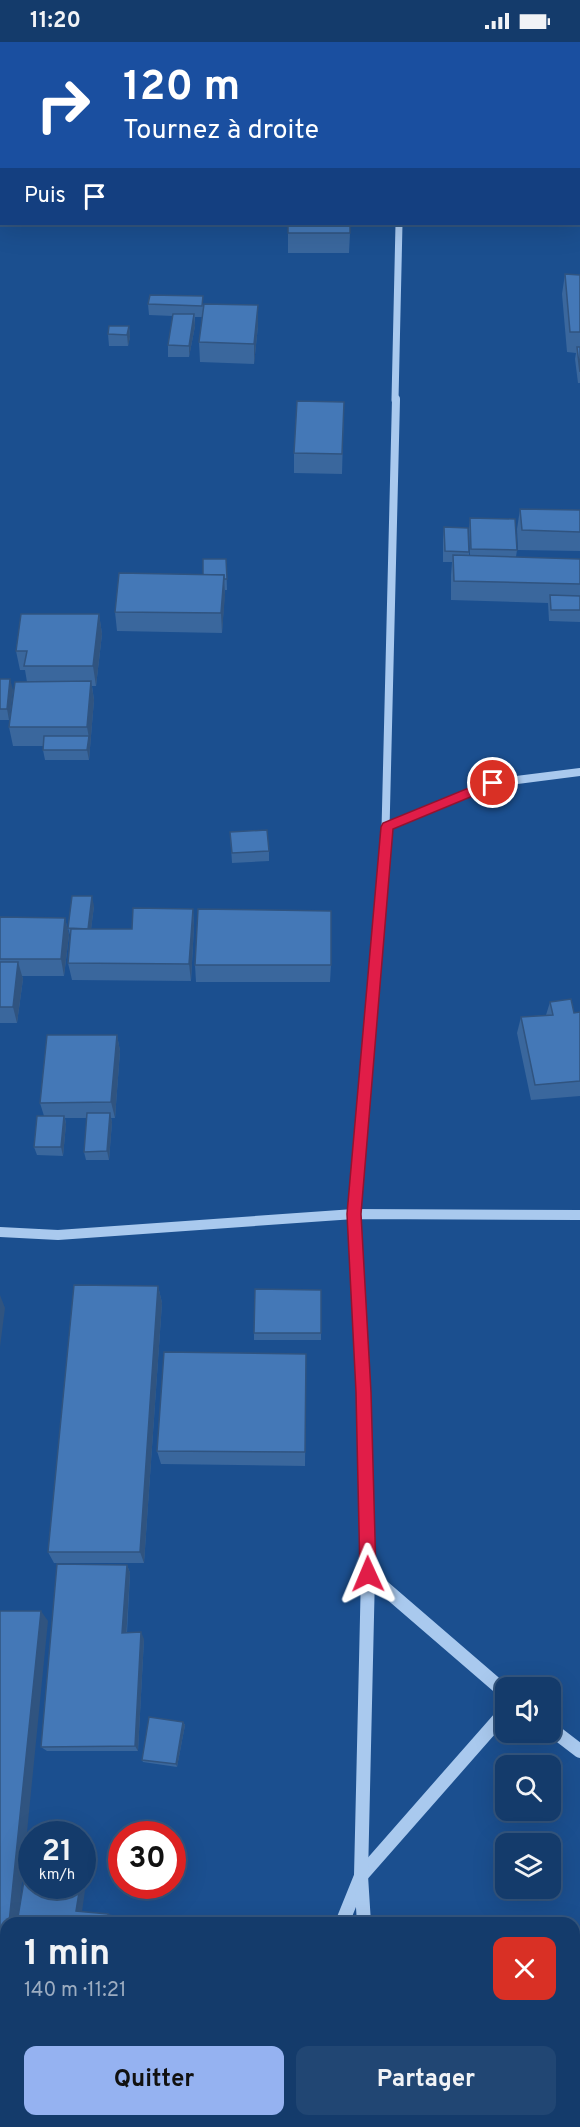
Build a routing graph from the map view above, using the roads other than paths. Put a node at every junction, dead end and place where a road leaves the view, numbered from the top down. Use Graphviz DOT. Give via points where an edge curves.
graph roads {
  1 [pos="399,225"];
  2 [pos="580,772"];
  3 [pos="387,827"];
  4 [pos="354,1214"];
  5 [pos="580,1215"];
  6 [pos="0,1232"];
  7 [pos="368,1574"];
  8 [pos="495,1684"];
  9 [pos="495,1724"];
  10 [pos="561,1736"];
  11 [pos="580,1751"];
  12 [pos="361,1876"];
  13 [pos="344,1917"];
  14 [pos="364,1917"];
  1 -- 3 [label="street"];
  2 -- 3 [label="street" via="493,783"];
  3 -- 4 [label="street"];
  4 -- 5 [label="street"];
  4 -- 6 [label="street" via="58,1235"];
  4 -- 7 [label="street" via="364,1392"];
  7 -- 8 [label="street"];
  7 -- 12 [label="street"];
  9 -- 12 [label="street"];
  10 -- 11 [label="street"];
  12 -- 13 [label="street"];
  12 -- 14 [label="street"];
}
